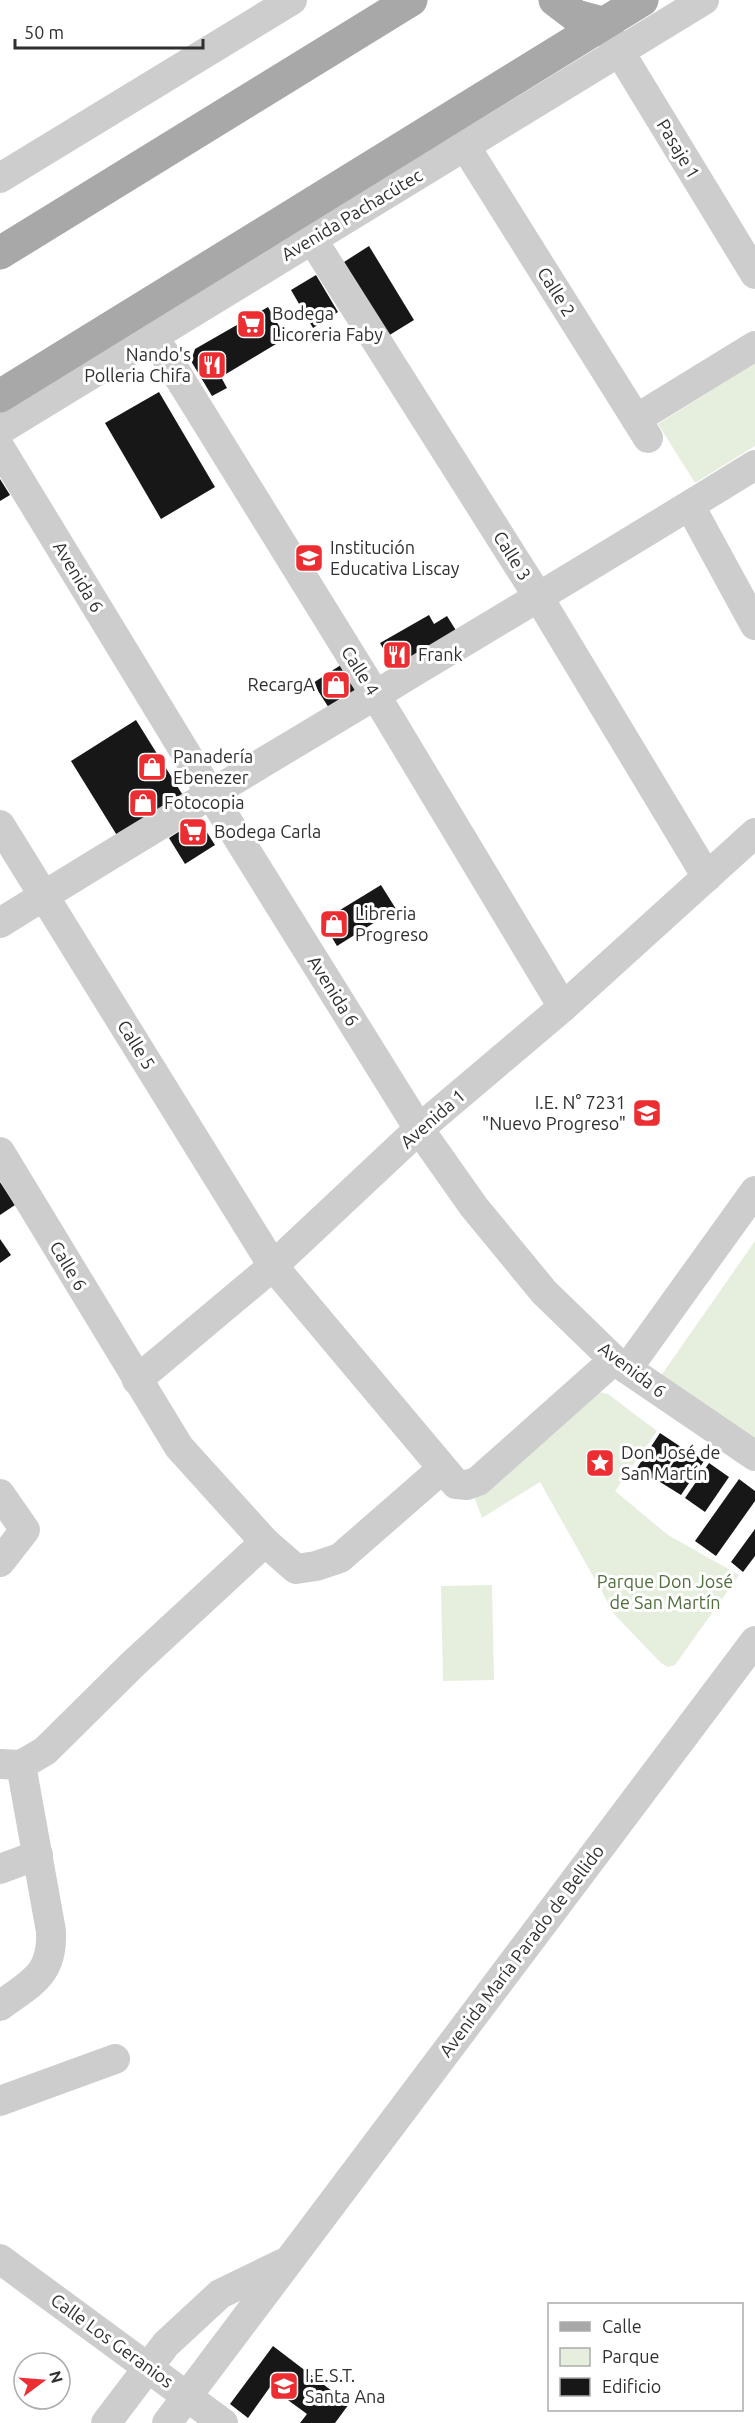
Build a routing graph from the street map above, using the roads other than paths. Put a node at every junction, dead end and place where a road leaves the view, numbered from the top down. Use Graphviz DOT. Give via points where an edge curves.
graph roads {
  1 [pos="292,0"];
  2 [pos="411,0"];
  3 [pos="555,0"];
  4 [pos="642,0"];
  5 [pos="704,0"];
  6 [pos="602,23"];
  7 [pos="619,52"];
  8 [pos="465,146"];
  9 [pos="0,178"];
  10 [pos="312,239"];
  11 [pos="0,253"];
  12 [pos="755,274"];
  13 [pos="154,337"];
  14 [pos="755,346"];
  15 [pos="0,396"];
  16 [pos="0,430"];
  17 [pos="0,448"];
  18 [pos="755,465"];
  19 [pos="690,506"];
  20 [pos="539,598"];
  21 [pos="755,625"];
  22 [pos="375,696"];
  23 [pos="210,793"];
  24 [pos="0,825"];
  25 [pos="755,833"];
  26 [pos="707,877"];
  27 [pos="43,896"];
  28 [pos="0,923"];
  29 [pos="563,1007"];
  30 [pos="419,1129"];
  31 [pos="0,1152"];
  32 [pos="755,1191"];
  33 [pos="273,1266"];
  34 [pos="620,1365"];
  35 [pos="137,1380"];
  36 [pos="755,1456"];
  37 [pos="442,1469"];
  38 [pos="0,1494"];
  39 [pos="265,1542"];
  40 [pos="0,1562"];
  41 [pos="755,1641"];
  42 [pos="11,1765"];
  43 [pos="38,1855"];
  44 [pos="0,1869"];
  45 [pos="0,2006"];
  46 [pos="115,2059"];
  47 [pos="0,2101"];
  48 [pos="0,2259"];
  49 [pos="289,2260"];
  50 [pos="148,2367"];
  51 [pos="187,2396"];
  52 [pos="106,2423"];
  53 [pos="166,2423"];
  54 [pos="223,2423"];
  1 -- 9 [label="street"];
  2 -- 11 [label="main road"];
  3 -- 6 [label="main road" via="576,16"];
  4 -- 6 [label="main road, Avenida Pachacútec"];
  5 -- 7 [label="street, Avenida Pachacútec"];
  6 -- 7 [label="street, Pasaje 1"];
  6 -- 15 [label="main road, Avenida Pachacútec"];
  7 -- 8 [label="street, Avenida Pachacútec"];
  7 -- 12 [label="street, Pasaje 1"];
  8 -- 10 [label="street, Avenida Pachacútec"];
  8 -- 14 [label="street, Calle 2" via="642,428"];
  10 -- 13 [label="street, Avenida Pachacútec"];
  10 -- 20 [label="street, Calle 3"];
  13 -- 16 [label="street, Avenida Pachacútec"];
  13 -- 22 [label="street, Calle 4"];
  17 -- 23 [label="street, Avenida 6"];
  18 -- 19 [label="street"];
  19 -- 20 [label="street"];
  19 -- 21 [label="street"];
  20 -- 22 [label="street"];
  20 -- 26 [label="street, Calle 3"];
  22 -- 23 [label="street"];
  22 -- 29 [label="street, Calle 4"];
  23 -- 27 [label="street"];
  23 -- 30 [label="street, Avenida 6"];
  24 -- 27 [label="street, Calle 5"];
  25 -- 26 [label="street, Avenida 1"];
  26 -- 29 [label="street, Avenida 1"];
  27 -- 28 [label="street"];
  27 -- 33 [label="street, Calle 5"];
  29 -- 30 [label="street, Avenida 1"];
  30 -- 33 [label="street, Avenida 1"];
  30 -- 34 [label="street, Avenida 6" via="474,1207 544,1292"];
  31 -- 35 [label="street, Calle 6"];
  32 -- 34 [label="street"];
  33 -- 35 [label="street, Avenida 1"];
  33 -- 37 [label="street, Calle 5"];
  34 -- 36 [label="street, Avenida 6"];
  34 -- 37 [label="street, Calle 5" via="478,1480 456,1484"];
  35 -- 39 [label="street, Calle 6" via="179,1447"];
  37 -- 39 [label="street, Calle 6" via="340,1557 296,1569"];
  38 -- 40 [label="street" via="25,1530"];
  39 -- 42 [label="street" via="45,1751"];
  41 -- 49 [label="street, Avenida María Parado de Bellido"];
  42 -- 43 [label="street"];
  43 -- 44 [label="street"];
  43 -- 45 [label="street" via="52,1952 39,1976"];
  46 -- 47 [label="street"];
  48 -- 50 [label="street, Calle Los Geranios"];
  49 -- 50 [label="street, Avenida María Parado de Bellido" via="220,2295 166,2344"];
  49 -- 51 [label="street, Avenida María Parado de Bellido"];
  50 -- 51 [label="street, Calle Los Geranios"];
  50 -- 52 [label="street, Avenida María Parado de Bellido"];
  51 -- 53 [label="street, Avenida María Parado de Bellido"];
  51 -- 54 [label="street, Calle Los Geranios"];
}
